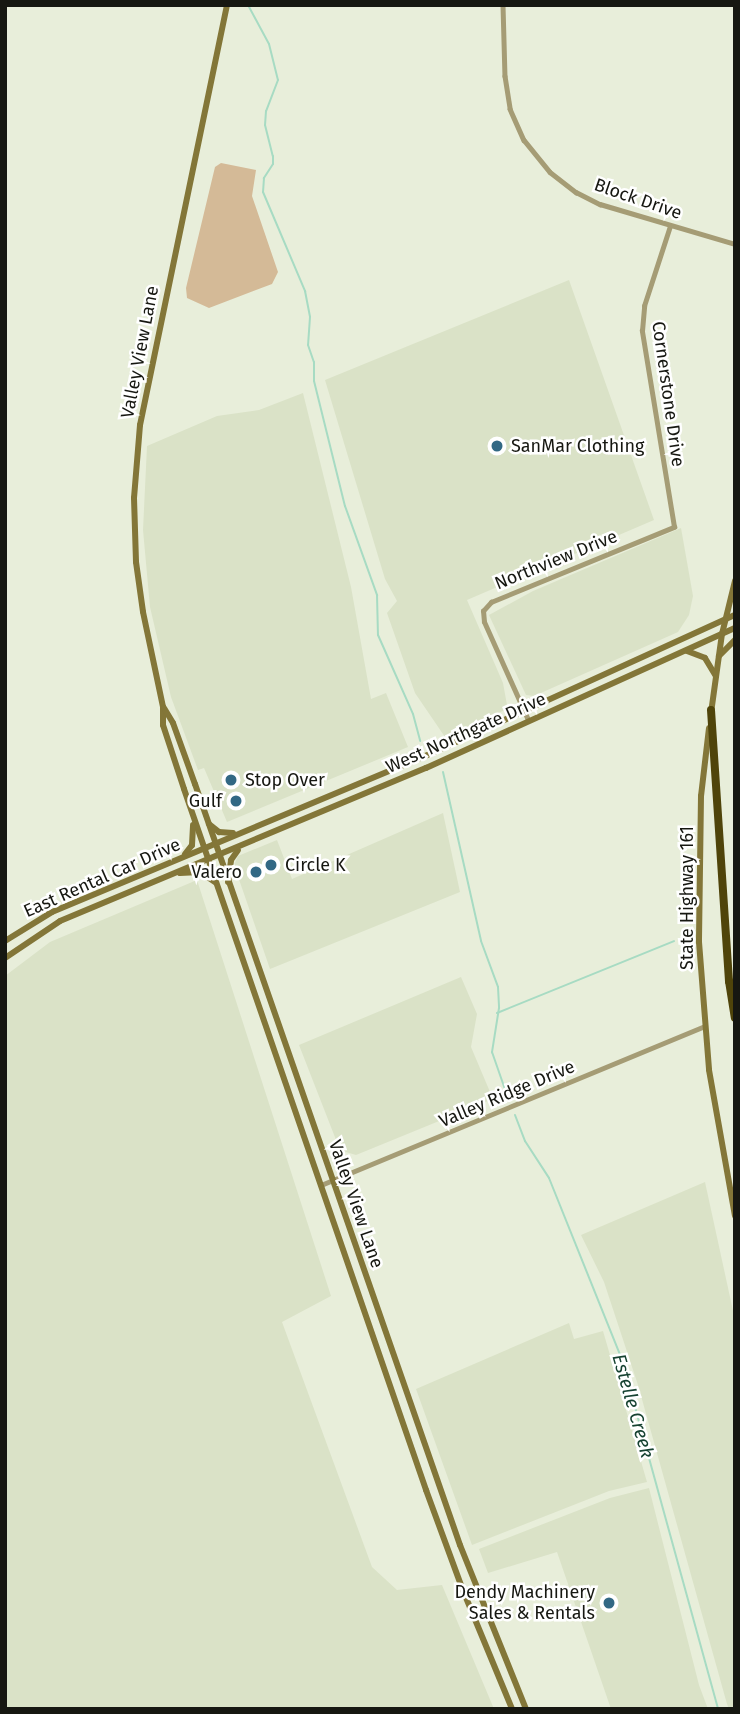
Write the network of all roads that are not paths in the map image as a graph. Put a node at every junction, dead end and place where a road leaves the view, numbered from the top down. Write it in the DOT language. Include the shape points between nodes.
graph roads {
  1 [pos="227,5"];
  2 [pos="503,5"];
  3 [pos="670,226"];
  4 [pos="735,244"];
  5 [pos="674,527"];
  6 [pos="735,581"];
  7 [pos="735,615"];
  8 [pos="725,619"];
  9 [pos="735,628"];
  10 [pos="722,634"];
  11 [pos="735,640"];
  12 [pos="685,651"];
  13 [pos="719,656"];
  14 [pos="716,676"];
  15 [pos="163,707"];
  16 [pos="711,710"];
  17 [pos="524,711"];
  18 [pos="528,720"];
  19 [pos="365,782"];
  20 [pos="369,792"];
  21 [pos="192,813"];
  22 [pos="209,824"];
  23 [pos="255,827"];
  24 [pos="213,843"];
  25 [pos="242,846"];
  26 [pos="204,847"];
  27 [pos="183,856"];
  28 [pos="217,856"];
  29 [pos="208,860"];
  30 [pos="175,873"];
  31 [pos="216,883"];
  32 [pos="227,884"];
  33 [pos="31,924"];
  34 [pos="37,934"];
  35 [pos="5,942"];
  36 [pos="5,958"];
  37 [pos="735,1018"];
  38 [pos="704,1026"];
  39 [pos="334,1181"];
  40 [pos="321,1185"];
  41 [pos="735,1216"];
  42 [pos="408,1398"];
  43 [pos="397,1402"];
  44 [pos="475,1584"];
  45 [pos="462,1588"];
  46 [pos="512,1709"];
  47 [pos="526,1709"];
  1 -- 15 [label="main road, Valley View Lane" via="149,368 136,458 136,562"];
  2 -- 3 [label="street, Block Drive" via="509,103 532,151 576,192"];
  3 -- 4 [label="street, Block Drive"];
  3 -- 5 [label="street, Cornerstone Drive" via="644,306 642,331"];
  5 -- 17 [label="street, Northview Drive" via="491,602 483,611"];
  6 -- 8 [label="main road, State Highway 161"];
  7 -- 8 [label="main road, West Northgate Drive"];
  8 -- 10 [label="main road, State Highway 161"];
  8 -- 17 [label="main road, West Northgate Drive"];
  9 -- 10 [label="main road, West Northgate Drive"];
  10 -- 12 [label="main road, West Northgate Drive"];
  10 -- 13 [label="main road, State Highway 161"];
  11 -- 13 [label="main road"];
  12 -- 14 [label="main road" via="702,656"];
  12 -- 18 [label="main road, West Northgate Drive"];
  13 -- 14 [label="main road, State Highway 161"];
  14 -- 16 [label="main road, State Highway 161"];
  15 -- 21 [label="main road, Valley View Lane" via="163,725"];
  15 -- 22 [label="main road, Valley View Lane"];
  16 -- 37 [label="highway"];
  16 -- 38 [label="main road, State Highway 161" via="701,796 699,870"];
  17 -- 18 [label="street, Northview Drive"];
  17 -- 19 [label="main road, West Northgate Drive"];
  18 -- 20 [label="main road, West Northgate Drive"];
  19 -- 20 [label="main road"];
  19 -- 23 [label="main road, West Northgate Drive"];
  20 -- 25 [label="main road, West Northgate Drive"];
  21 -- 26 [label="main road, Valley View Lane"];
  21 -- 27 [label="main road" via="194,841"];
  22 -- 23 [label="main road" via="224,833"];
  22 -- 24 [label="main road, Valley View Lane"];
  23 -- 24 [label="main road, West Northgate Drive"];
  24 -- 26 [label="main road, East Rental Car Drive"];
  24 -- 28 [label="main road, Valley View Lane"];
  25 -- 28 [label="main road, West Northgate Drive"];
  25 -- 32 [label="main road" via="231,860"];
  26 -- 27 [label="main road, East Rental Car Drive"];
  26 -- 29 [label="main road, Valley View Lane"];
  27 -- 33 [label="main road, East Rental Car Drive"];
  28 -- 29 [label="main road, West Northgate Drive"];
  28 -- 32 [label="main road, Valley View Lane"];
  29 -- 30 [label="main road, East Rental Car Drive"];
  29 -- 31 [label="main road, Valley View Lane"];
  30 -- 31 [label="main road" via="200,872"];
  30 -- 34 [label="main road, East Rental Car Drive"];
  31 -- 40 [label="main road, Valley View Lane"];
  32 -- 39 [label="main road, Valley View Lane"];
  33 -- 34 [label="main road"];
  33 -- 35 [label="main road, East Rental Car Drive"];
  34 -- 36 [label="main road, East Rental Car Drive"];
  38 -- 39 [label="street, Valley Ridge Drive"];
  38 -- 41 [label="main road, State Highway 161" via="713,1103"];
  39 -- 40 [label="street, Valley Ridge Drive"];
  39 -- 42 [label="main road, Valley View Lane"];
  40 -- 43 [label="main road, Valley View Lane"];
  42 -- 43 [label="main road"];
  42 -- 44 [label="main road, Valley View Lane"];
  43 -- 45 [label="main road, Valley View Lane"];
  44 -- 45 [label="main road"];
  44 -- 47 [label="main road, Valley View Lane"];
  45 -- 46 [label="main road, Valley View Lane"];
}
